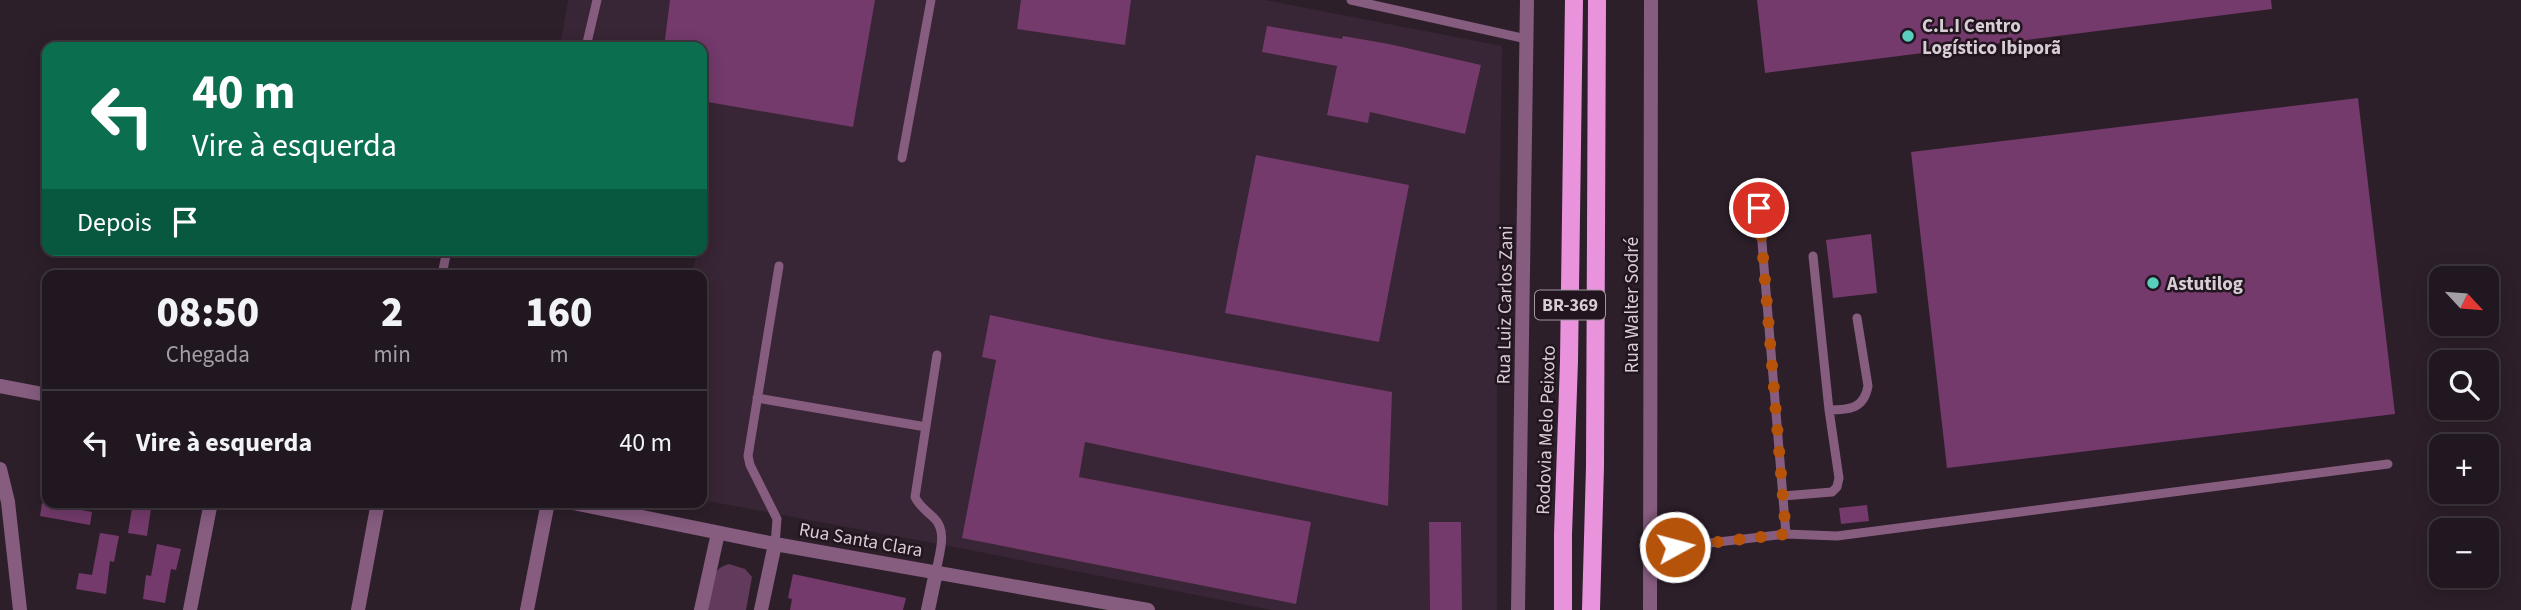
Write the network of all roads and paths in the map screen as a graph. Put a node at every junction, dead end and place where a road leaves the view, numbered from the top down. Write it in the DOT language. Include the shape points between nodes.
graph roads {
  1 [pos="597,0"];
  2 [pos="931,0"];
  3 [pos="1351,0"];
  4 [pos="1527,0"];
  5 [pos="1574,0"];
  6 [pos="1597,0"];
  7 [pos="1651,0"];
  8 [pos="1527,39"];
  9 [pos="587,42"];
  10 [pos="902,158"];
  11 [pos="1757,182"];
  12 [pos="1813,256"];
  13 [pos="779,266"];
  14 [pos="1857,317"];
  15 [pos="937,355"];
  16 [pos="0,386"];
  17 [pos="42,395"];
  18 [pos="757,398"];
  19 [pos="1829,410"];
  20 [pos="926,427"];
  21 [pos="2388,464"];
  22 [pos="0,469"];
  23 [pos="1783,496"];
  24 [pos="210,508"];
  25 [pos="377,508"];
  26 [pos="547,508"];
  27 [pos="597,508"];
  28 [pos="718,533"];
  29 [pos="1786,534"];
  30 [pos="775,544"];
  31 [pos="1650,550"];
  32 [pos="936,572"];
  33 [pos="1093,605"];
  34 [pos="20,610"];
  35 [pos="190,610"];
  36 [pos="358,610"];
  37 [pos="527,610"];
  38 [pos="701,610"];
  39 [pos="761,610"];
  40 [pos="928,610"];
  41 [pos="1145,610"];
  42 [pos="1518,610"];
  43 [pos="1563,610"];
  44 [pos="1591,610"];
  45 [pos="1650,610"];
  1 -- 9 [label="lane"];
  2 -- 10 [label="lane"];
  3 -- 8 [label="lane"];
  4 -- 8 [label="street, Rua Luiz Carlos Zani"];
  5 -- 43 [label="main road, Rodovia Melo Peixoto / BR-369"];
  6 -- 44 [label="main road, BR-369"];
  7 -- 31 [label="street, Rua Walter Sodré"];
  8 -- 42 [label="street, Rua Luiz Carlos Zani"];
  11 -- 23 [label="lane"];
  12 -- 19 [label="lane"];
  13 -- 18 [label="lane"];
  14 -- 19 [label="lane" via="1867,395 1859,406"];
  15 -- 20 [label="lane"];
  16 -- 17 [label="street"];
  18 -- 20 [label="lane"];
  18 -- 30 [label="lane" via="748,456 778,519"];
  19 -- 23 [label="lane" via="1837,487 1822,494"];
  20 -- 32 [label="lane" via="915,497 942,530"];
  21 -- 29 [label="lane" via="1837,536"];
  22 -- 34 [label="street"];
  23 -- 29 [label="lane"];
  24 -- 35 [label="street"];
  25 -- 36 [label="street"];
  26 -- 37 [label="street"];
  27 -- 28 [label="street, Rua Santa Clara"];
  28 -- 30 [label="street, Rua Santa Clara"];
  28 -- 38 [label="street"];
  29 -- 31 [label="lane"];
  30 -- 32 [label="street, Rua Santa Clara"];
  30 -- 39 [label="street"];
  31 -- 45 [label="street, Rua Walter Sodré"];
  32 -- 33 [label="street, Rua Santa Clara"];
  32 -- 40 [label="street"];
  33 -- 41 [label="street, Rua Santa Clara"];
}
